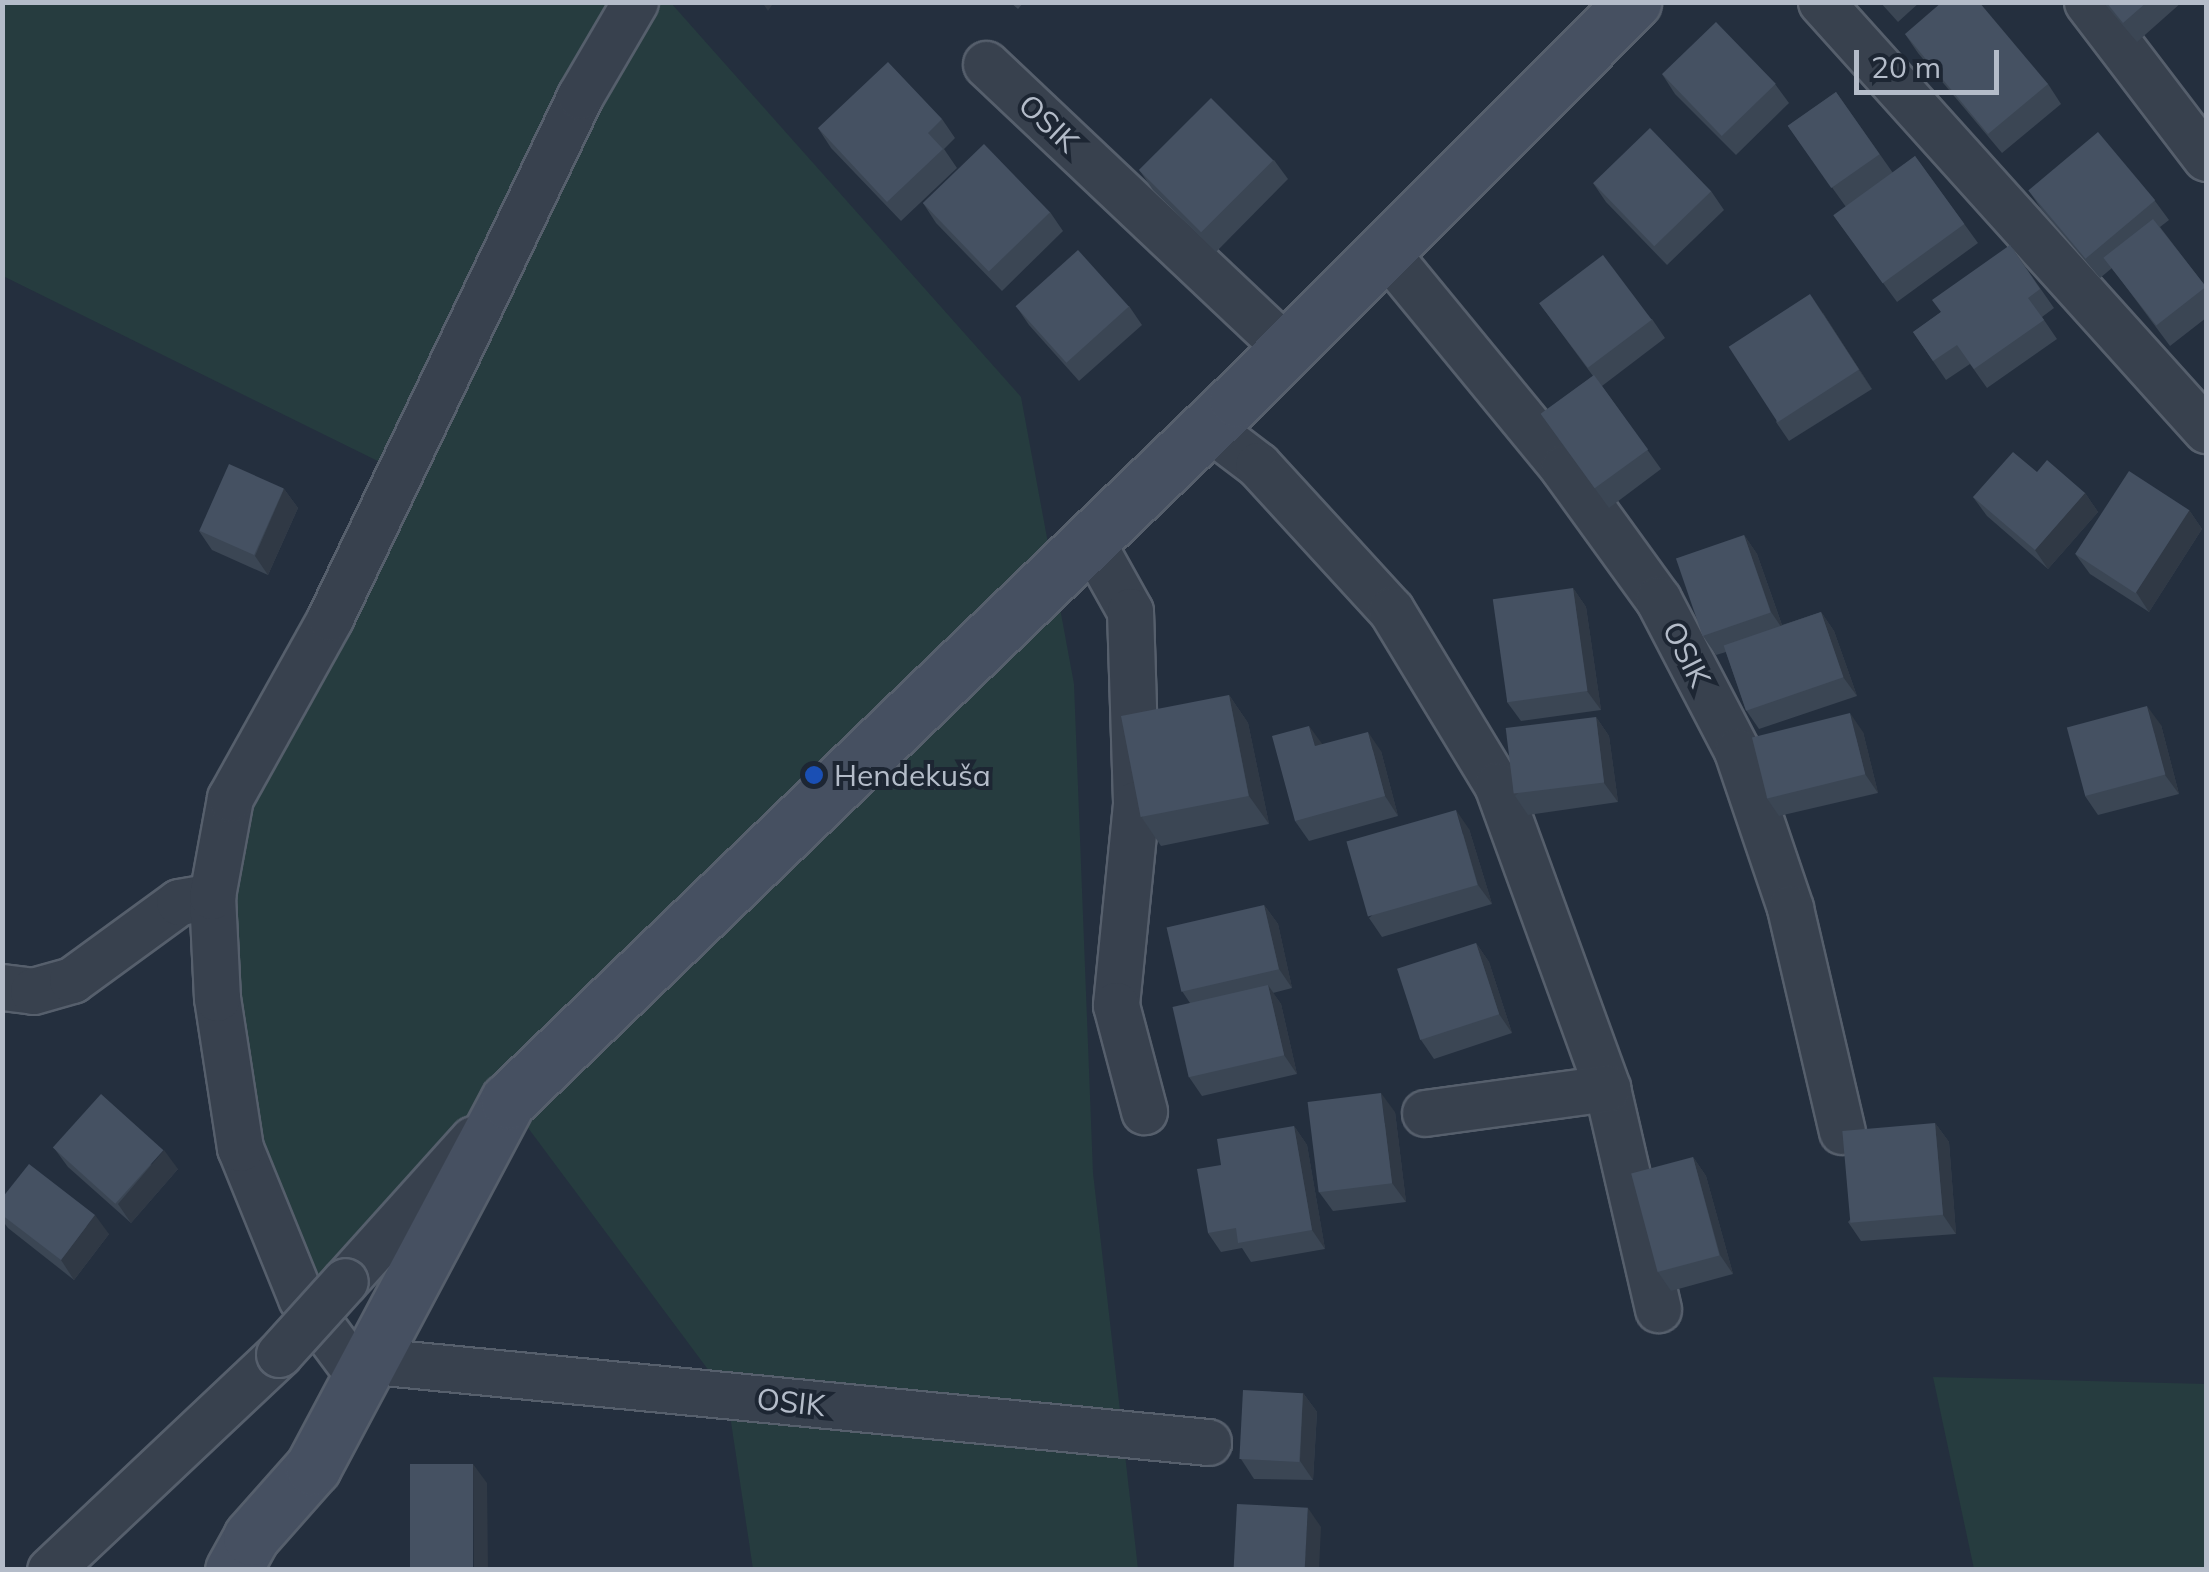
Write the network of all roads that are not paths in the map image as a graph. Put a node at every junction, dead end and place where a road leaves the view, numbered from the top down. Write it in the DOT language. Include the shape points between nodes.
graph roads {
  1 [pos="634,2"];
  2 [pos="1633,2"];
  3 [pos="1821,2"];
  4 [pos="2087,2"];
  5 [pos="986,64"];
  6 [pos="2206,158"];
  7 [pos="1385,251"];
  8 [pos="1286,348"];
  9 [pos="1208,427"];
  10 [pos="2206,430"];
  11 [pos="1091,541"];
  12 [pos="212,896"];
  13 [pos="2,987"];
  14 [pos="1607,1088"];
  15 [pos="508,1101"];
  16 [pos="1144,1111"];
  17 [pos="1425,1112"];
  18 [pos="1842,1132"];
  19 [pos="1658,1309"];
  20 [pos="368,1371"];
  21 [pos="1208,1442"];
  22 [pos="50,1570"];
  23 [pos="233,1570"];
  1 -- 12 [label="street" via="580,96 330,618 230,798"];
  2 -- 7 [label="main road"];
  3 -- 10 [label="street"];
  4 -- 6 [label="street"];
  5 -- 8 [label="street, OSIK"];
  7 -- 8 [label="main road"];
  7 -- 18 [label="street, OSIK" via="1563,468 1658,599 1737,751 1790,908"];
  8 -- 9 [label="main road"];
  9 -- 11 [label="main road"];
  9 -- 14 [label="street" via="1258,465 1391,610 1497,786"];
  11 -- 15 [label="main road"];
  11 -- 16 [label="street" via="1130,610 1136,804 1116,1004"];
  12 -- 13 [label="street" via="179,902 72,980 33,991"];
  12 -- 20 [label="street" via="217,998 240,1148 302,1298"];
  14 -- 17 [label="street"];
  14 -- 19 [label="street"];
  15 -- 20 [label="main road"];
  15 -- 22 [label="street, bridge" via="279,1354"];
  20 -- 21 [label="street, OSIK"];
  20 -- 23 [label="main road" via="312,1467 251,1538"];
}
